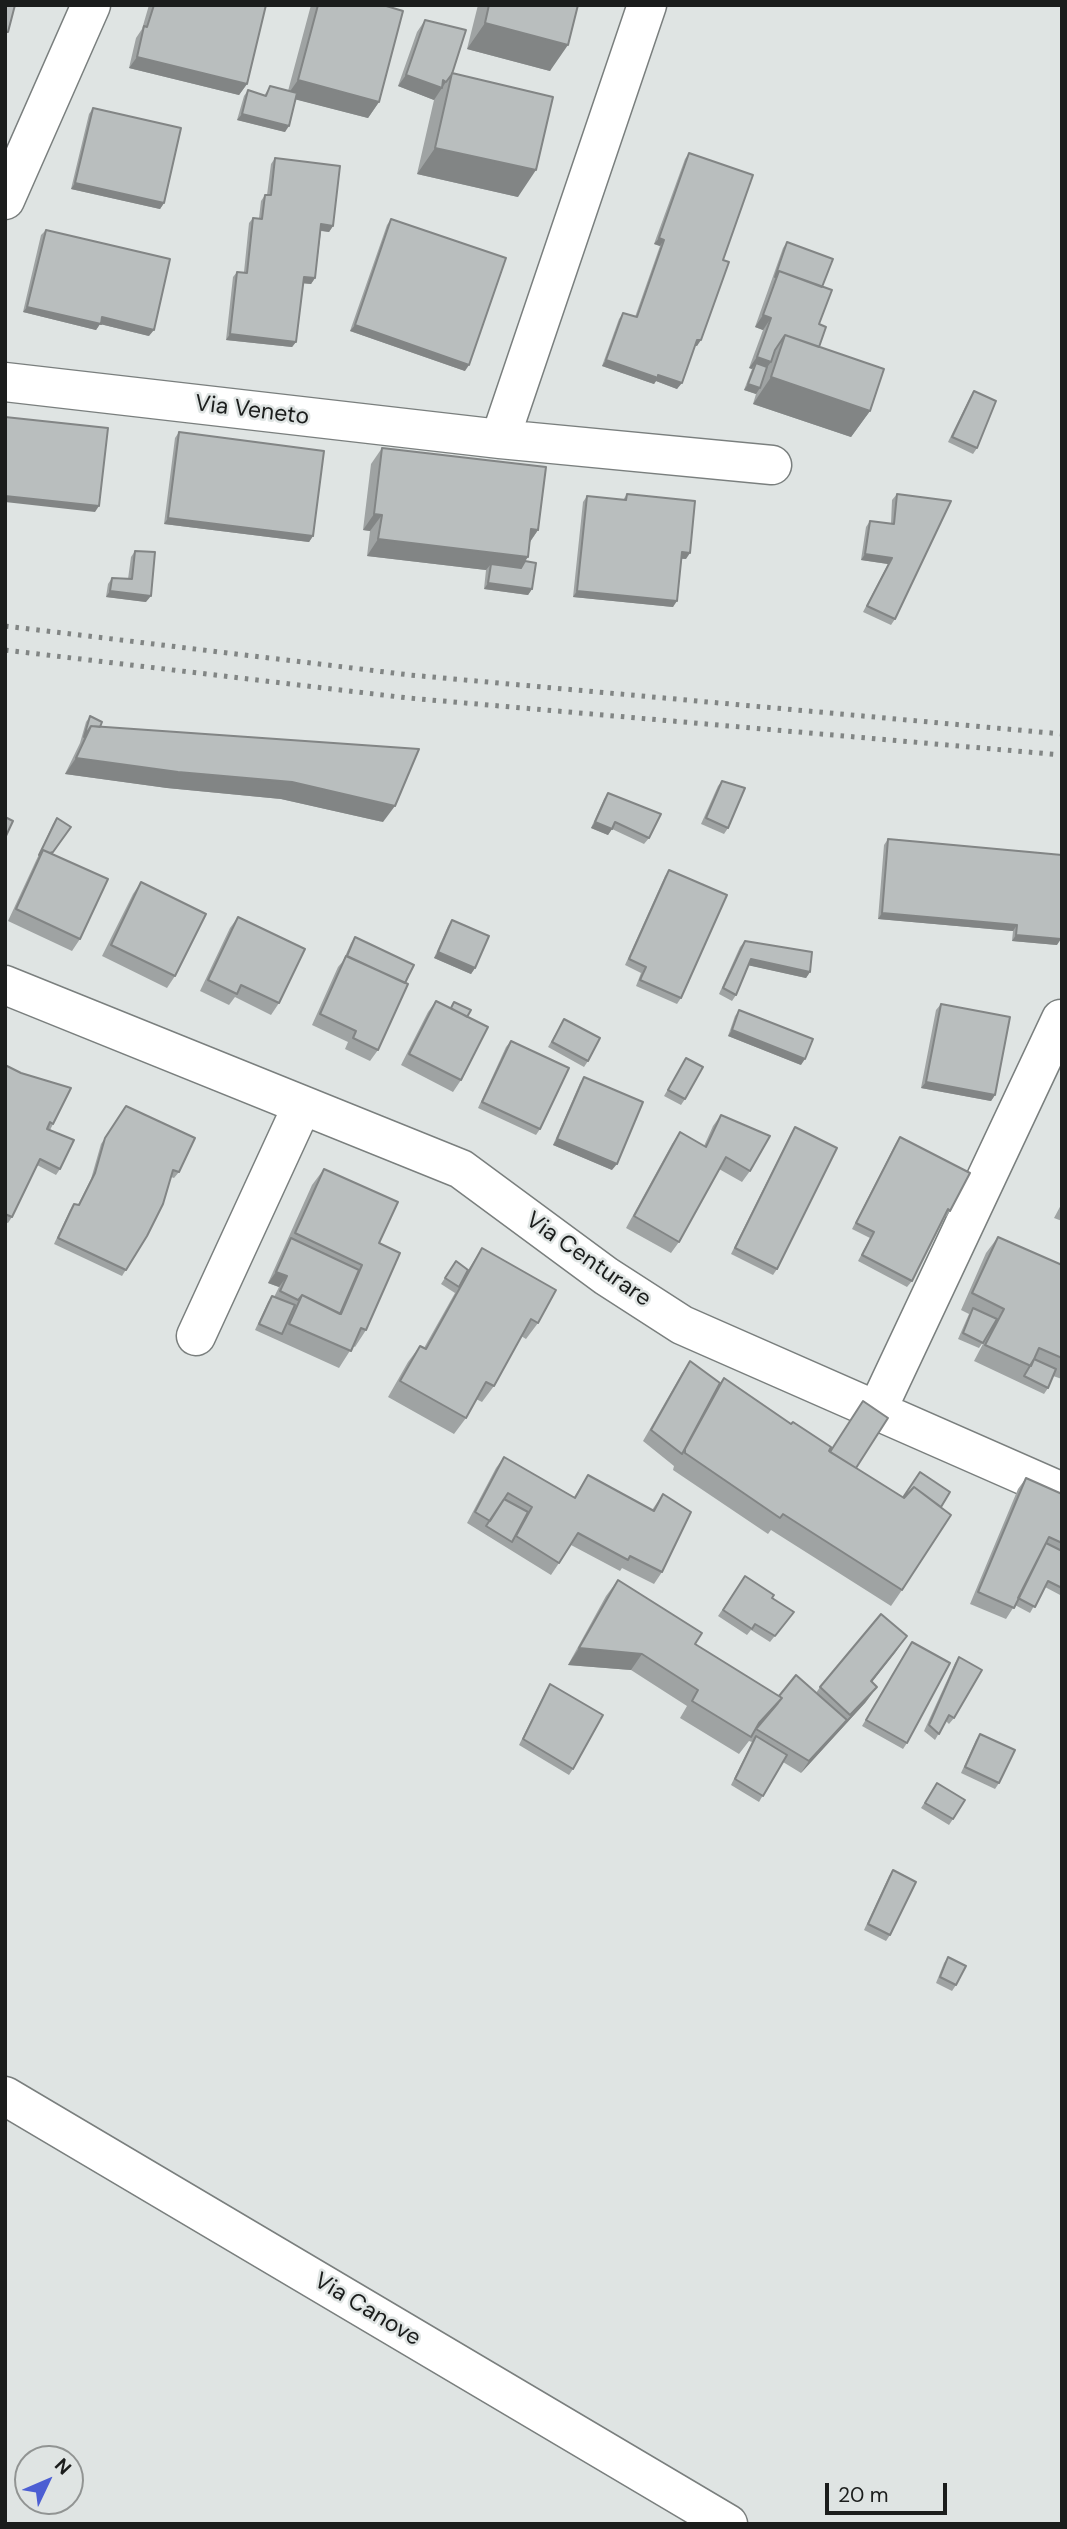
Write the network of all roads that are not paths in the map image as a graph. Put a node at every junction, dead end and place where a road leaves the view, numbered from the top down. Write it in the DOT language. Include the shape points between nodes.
graph roads {
  1 [pos="91,5"];
  2 [pos="647,5"];
  3 [pos="5,200"];
  4 [pos="5,382"];
  5 [pos="500,439"];
  6 [pos="772,465"];
  7 [pos="5,985"];
  8 [pos="1061,1019"];
  9 [pos="302,1106"];
  10 [pos="195,1336"];
  11 [pos="877,1410"];
  12 [pos="1062,1492"];
  13 [pos="5,2096"];
  14 [pos="728,2524"];
  1 -- 3 [label="street"];
  2 -- 5 [label="street"];
  4 -- 5 [label="street, Via Veneto"];
  5 -- 6 [label="street, Via Veneto"];
  7 -- 9 [label="street, Via Centurare"];
  8 -- 11 [label="street"];
  9 -- 10 [label="street"];
  9 -- 11 [label="street, Via Centurare" via="461,1170 606,1276 682,1325"];
  11 -- 12 [label="street, Via Centurare"];
  13 -- 14 [label="street, Via Canove"];
}
